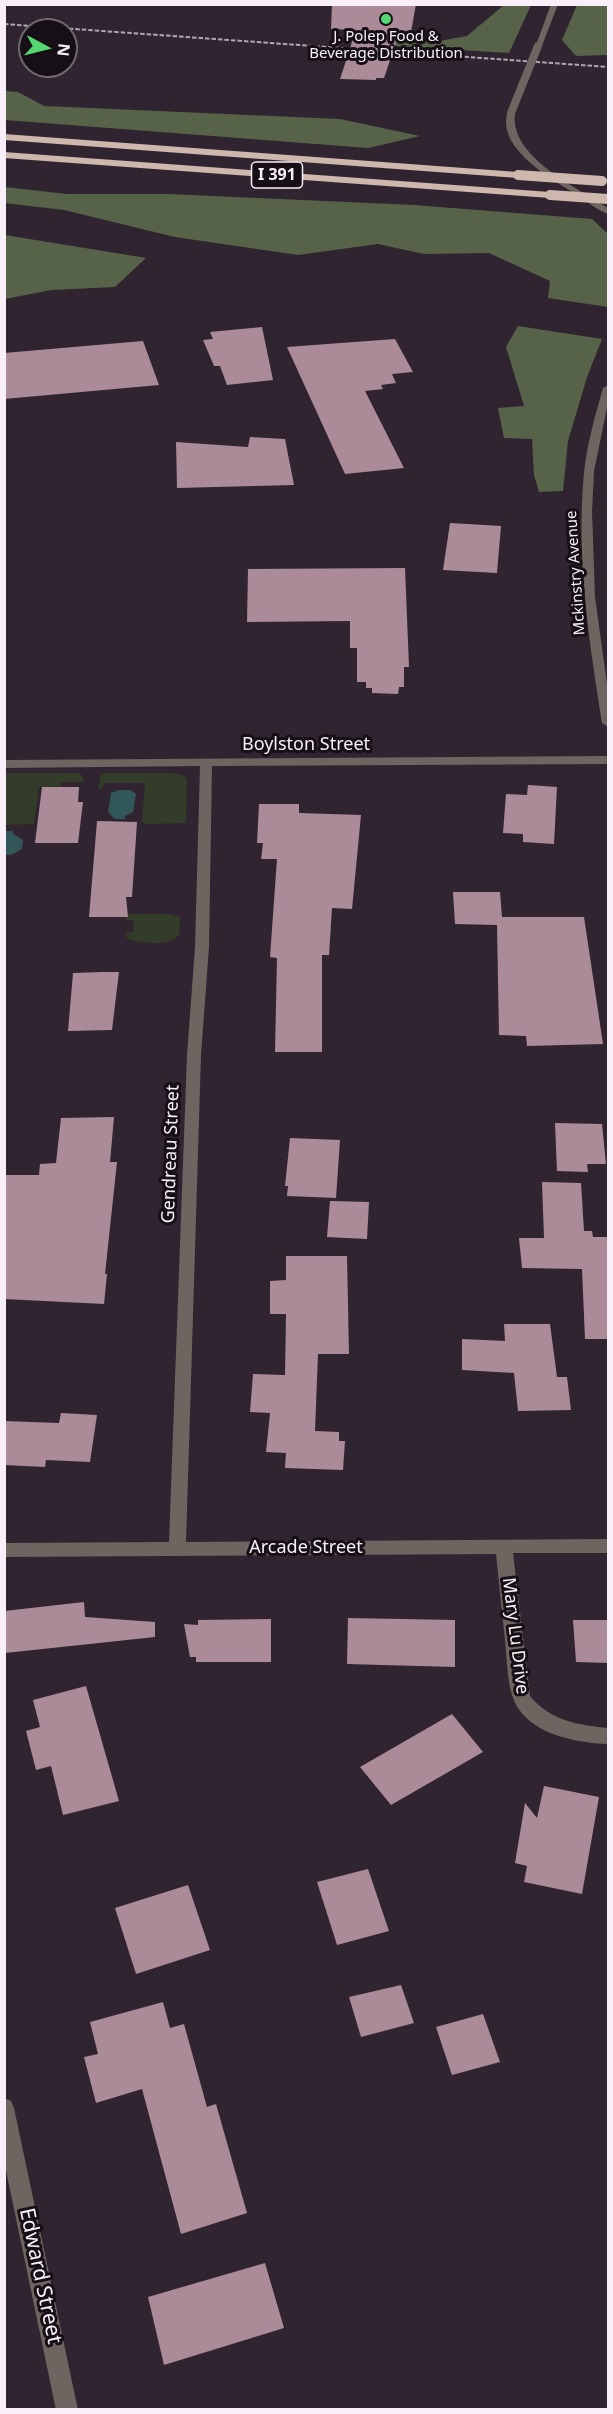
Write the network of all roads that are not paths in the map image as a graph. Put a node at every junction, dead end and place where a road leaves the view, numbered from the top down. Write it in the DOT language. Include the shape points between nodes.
graph roads {
  1 [pos="555,4"];
  2 [pos="4,137"];
  3 [pos="4,155"];
  4 [pos="605,181"];
  5 [pos="609,199"];
  6 [pos="609,212"];
  7 [pos="609,388"];
  8 [pos="609,723"];
  9 [pos="609,760"];
  10 [pos="206,763"];
  11 [pos="4,764"];
  12 [pos="609,1546"];
  13 [pos="504,1547"];
  14 [pos="177,1548"];
  15 [pos="4,1550"];
  16 [pos="609,1736"];
  17 [pos="4,2108"];
  18 [pos="67,2409"];
  1 -- 6 [label="street, bridge" via="511,113 512,135 530,158"];
  2 -- 4 [label="highway, I 391, bridge"];
  3 -- 5 [label="highway, I 391, bridge"];
  7 -- 8 [label="street, Mckinstry Avenue" via="590,458 585,514 594,631"];
  9 -- 10 [label="street, Boylston Street"];
  10 -- 11 [label="street, Boylston Street"];
  10 -- 14 [label="street, Gendreau Street"];
  12 -- 13 [label="street, Arcade Street"];
  13 -- 14 [label="street, Arcade Street"];
  13 -- 16 [label="street, Mary Lu Drive" via="523,1701 539,1717 563,1729"];
  14 -- 15 [label="street, Arcade Street"];
  17 -- 18 [label="street, Edward Street"];
}
